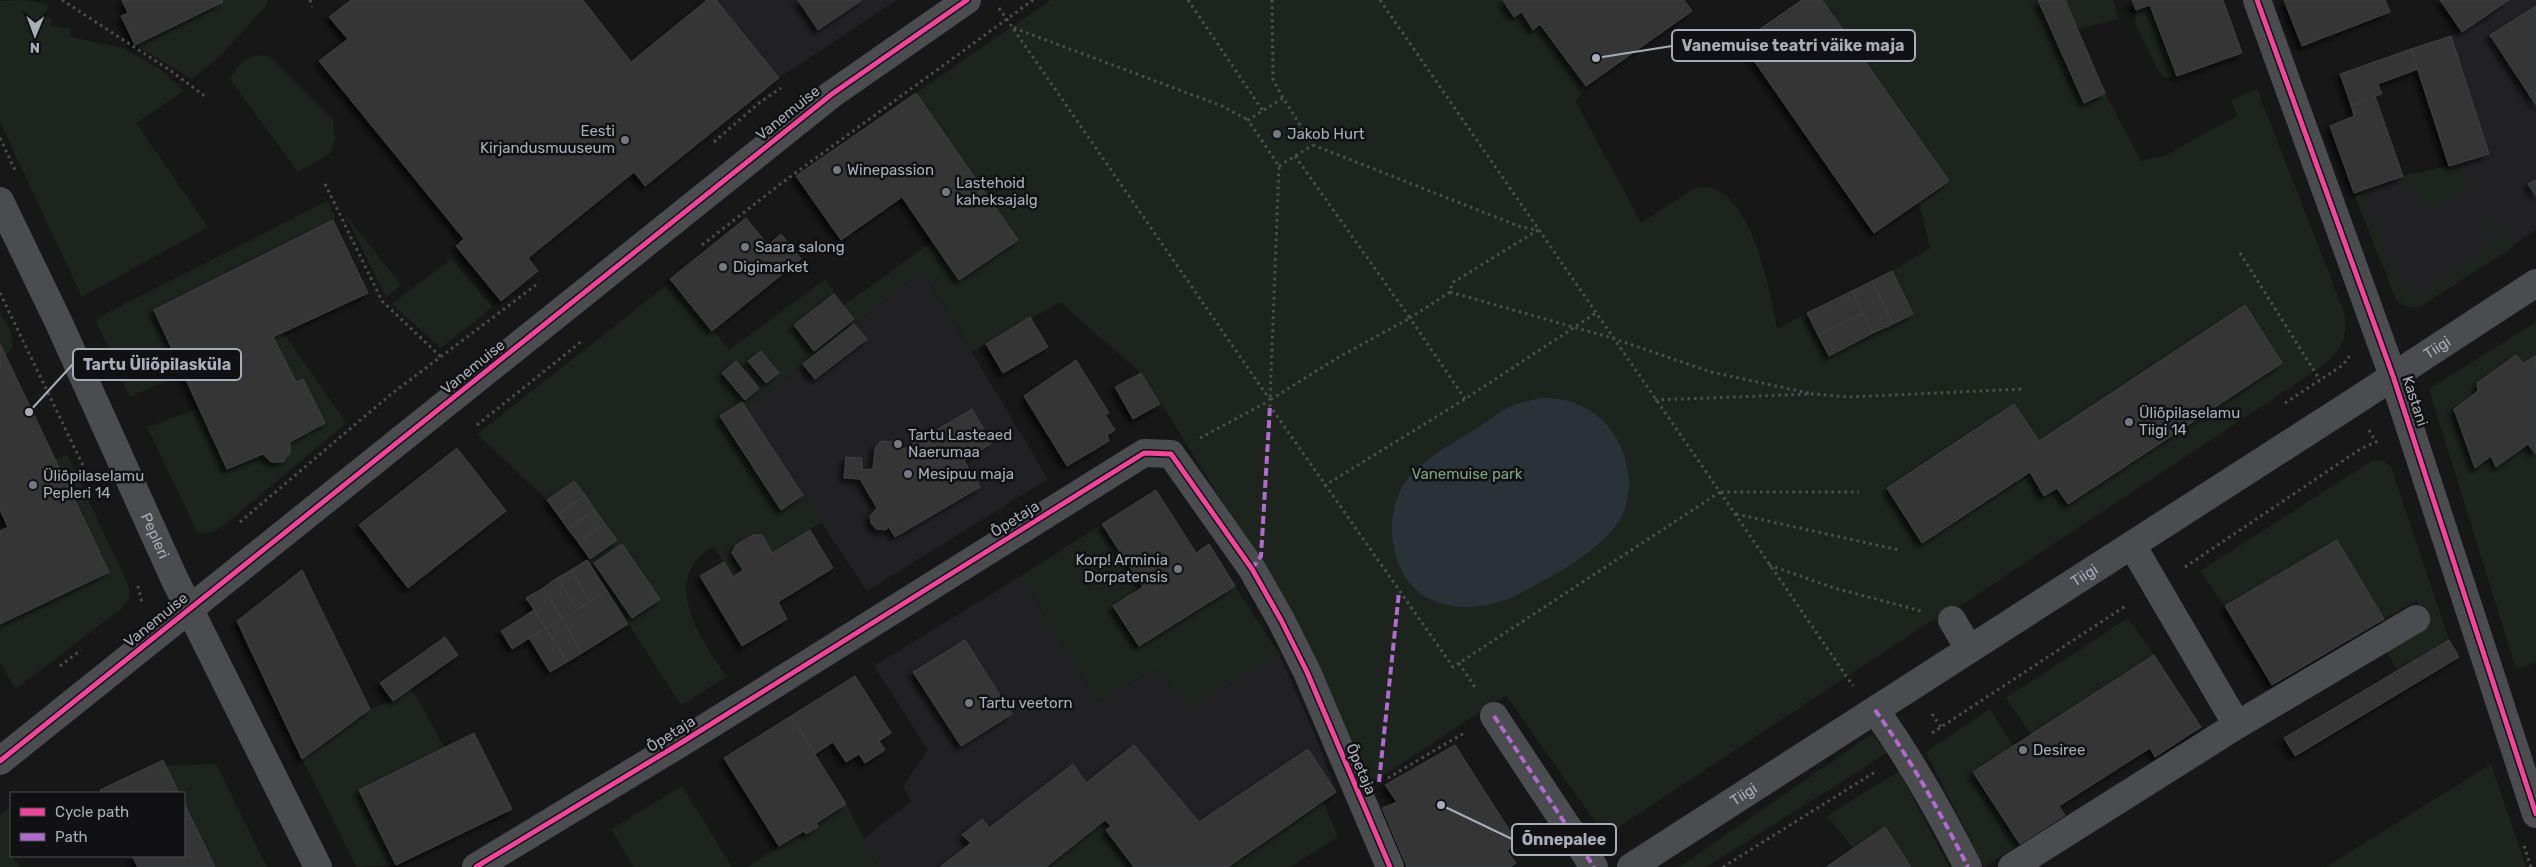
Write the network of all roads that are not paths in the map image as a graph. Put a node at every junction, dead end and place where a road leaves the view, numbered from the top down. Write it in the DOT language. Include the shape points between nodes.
graph roads {
  1 [pos="967,0"];
  2 [pos="2257,0"];
  3 [pos="0,201"];
  4 [pos="2536,283"];
  5 [pos="2393,376"];
  6 [pos="2132,545"];
  7 [pos="189,609"];
  8 [pos="2416,619"];
  9 [pos="1952,620"];
  10 [pos="1969,649"];
  11 [pos="1875,710"];
  12 [pos="1494,716"];
  13 [pos="2237,725"];
  14 [pos="0,761"];
  15 [pos="2536,814"];
  16 [pos="1637,865"];
  17 [pos="318,867"];
  18 [pos="476,867"];
  19 [pos="1390,867"];
  20 [pos="1594,867"];
  21 [pos="1968,867"];
  22 [pos="2012,867"];
  1 -- 7 [label="street, Vanemuise" via="832,94"];
  2 -- 5 [label="street, Kastani"];
  3 -- 7 [label="street, Pepleri"];
  4 -- 5 [label="street, Tiigi"];
  5 -- 6 [label="street, Tiigi"];
  5 -- 15 [label="street, Kastani"];
  6 -- 10 [label="street, Tiigi"];
  6 -- 13 [label="street"];
  7 -- 14 [label="street, Vanemuise"];
  7 -- 17 [label="street, Pepleri"];
  8 -- 13 [label="street"];
  9 -- 10 [label="street"];
  10 -- 11 [label="street, Tiigi"];
  11 -- 16 [label="street, Tiigi"];
  11 -- 21 [label="street" via="1914,767"];
  12 -- 20 [label="street"];
  13 -- 22 [label="street"];
  18 -- 19 [label="street, Õpetaja" via="1144,453 1171,454 1252,569 1307,672"];
}
